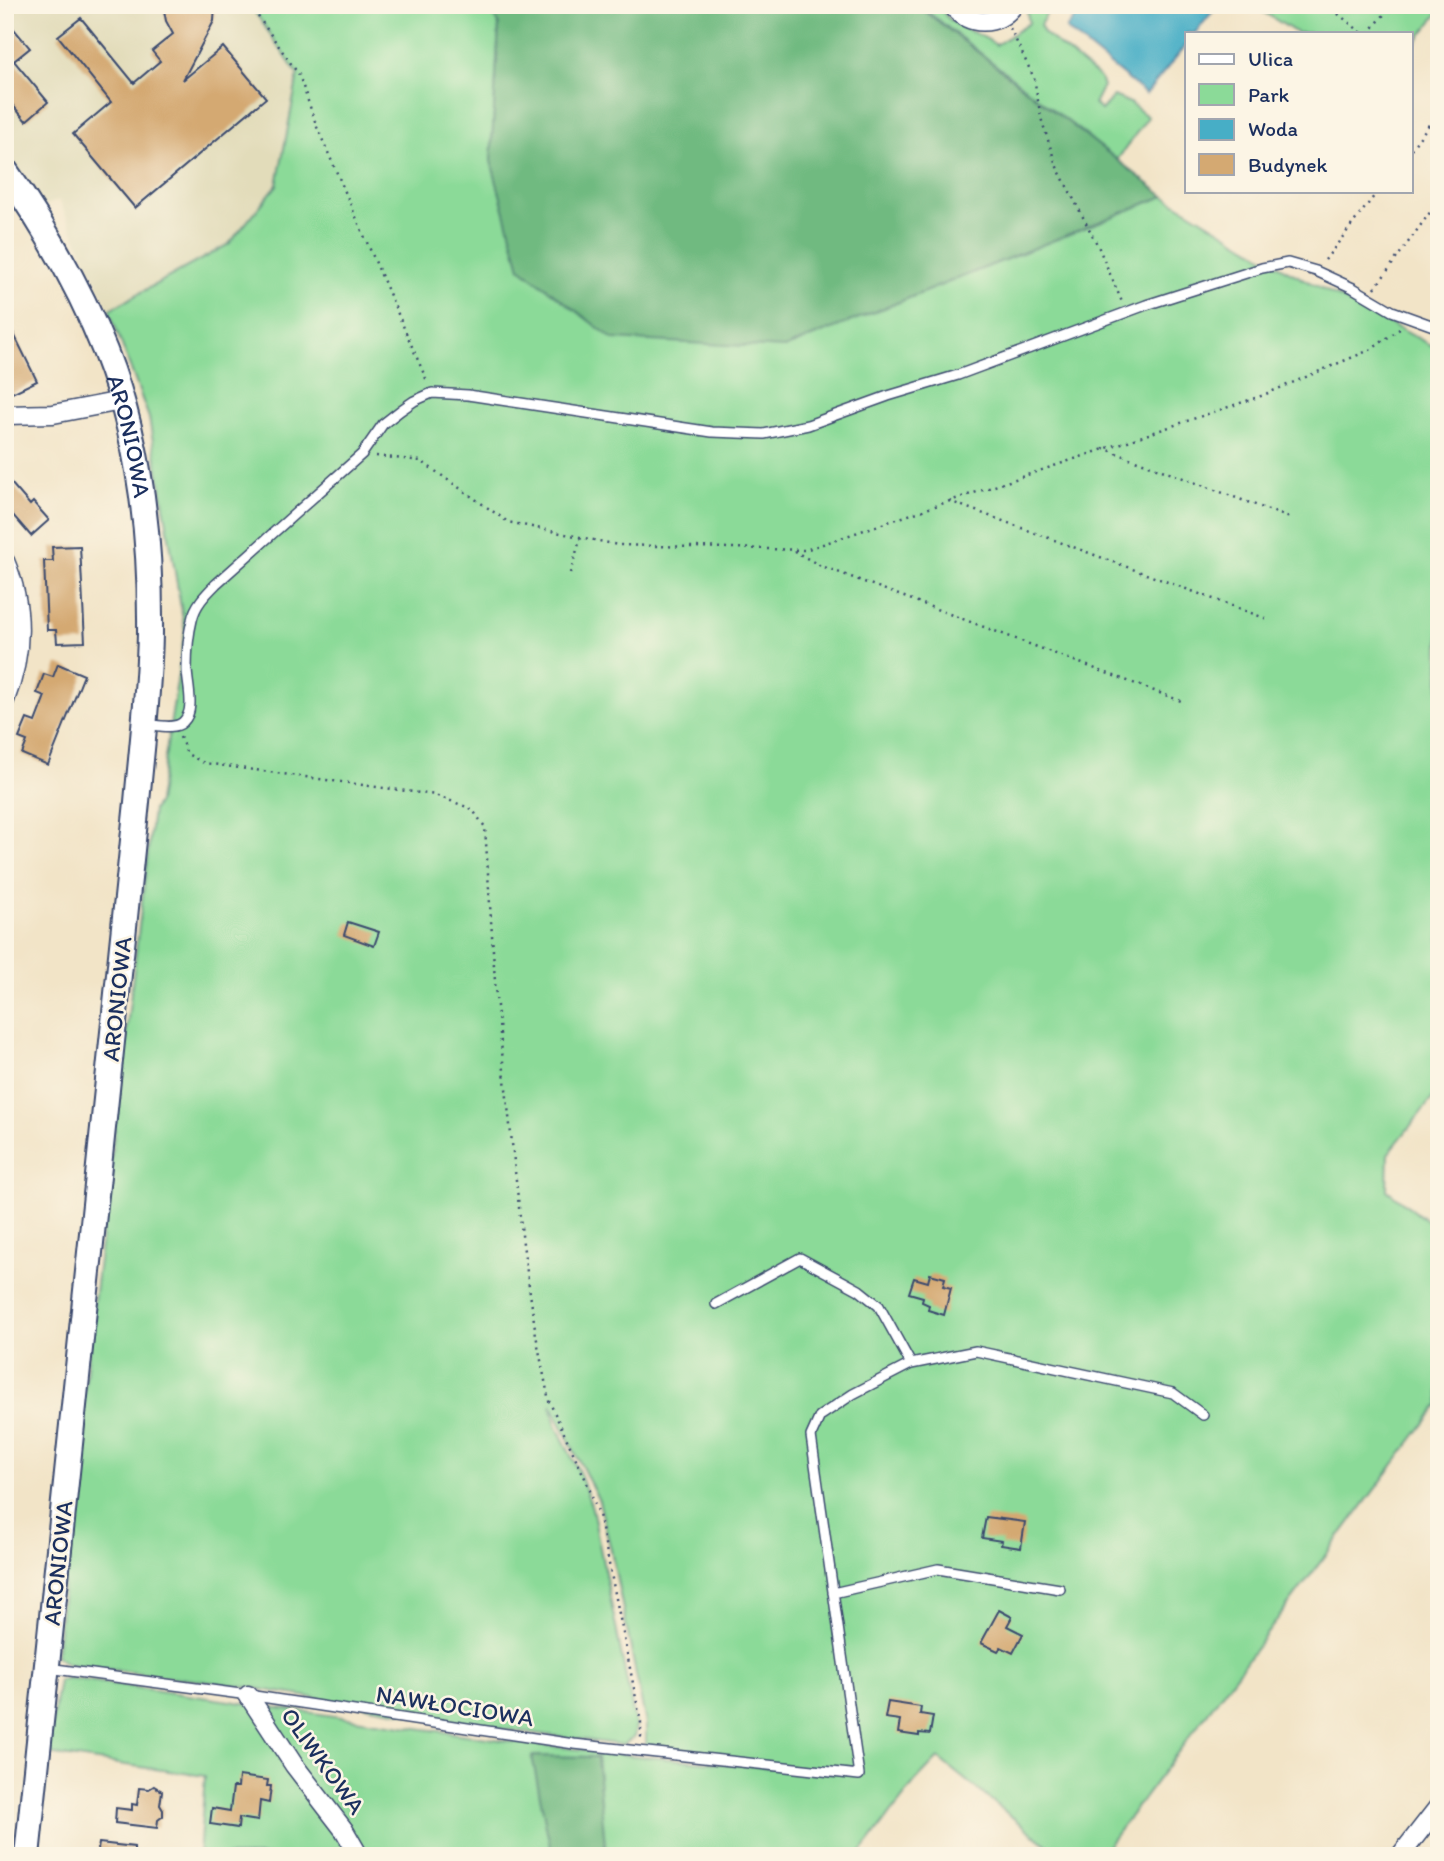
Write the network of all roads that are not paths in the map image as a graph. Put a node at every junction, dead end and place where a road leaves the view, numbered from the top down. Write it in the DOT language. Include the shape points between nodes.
graph roads {
  1 [pos="952,5"];
  2 [pos="1008,11"];
  3 [pos="5,170"];
  4 [pos="1439,328"];
  5 [pos="121,401"];
  6 [pos="5,415"];
  7 [pos="5,561"];
  8 [pos="5,700"];
  9 [pos="144,724"];
  10 [pos="716,1304"];
  11 [pos="911,1364"];
  12 [pos="1203,1415"];
  13 [pos="1060,1589"];
  14 [pos="833,1593"];
  15 [pos="47,1668"];
  16 [pos="248,1695"];
  17 [pos="1439,1806"];
  18 [pos="27,1856"];
  19 [pos="359,1856"];
  20 [pos="1400,1856"];
  1 -- 2 [label="street" via="978,22"];
  3 -- 5 [label="street, ARONIOWA" via="83,304 105,349"];
  4 -- 9 [label="lane" via="1392,311 1317,271 1288,263 1126,312 808,425 764,434 712,432 432,393 383,424 362,454 201,601 189,634 187,716 175,726"];
  5 -- 6 [label="street" via="53,414"];
  5 -- 9 [label="street, ARONIOWA" via="138,474 149,572"];
  7 -- 8 [label="street" via="18,598 20,635"];
  9 -- 15 [label="street, ARONIOWA"];
  10 -- 11 [label="lane" via="800,1258 879,1306"];
  11 -- 12 [label="lane" via="975,1351 1173,1393"];
  11 -- 14 [label="lane" via="820,1416 811,1436"];
  13 -- 14 [label="lane" via="938,1569"];
  14 -- 16 [label="lane, NAWŁOCIOWA" via="859,1775 637,1752"];
  15 -- 16 [label="lane, NAWŁOCIOWA"];
  15 -- 18 [label="street, ARONIOWA"];
  16 -- 19 [label="street, OLIWKOWA"];
  17 -- 20 [label="street"];
}
